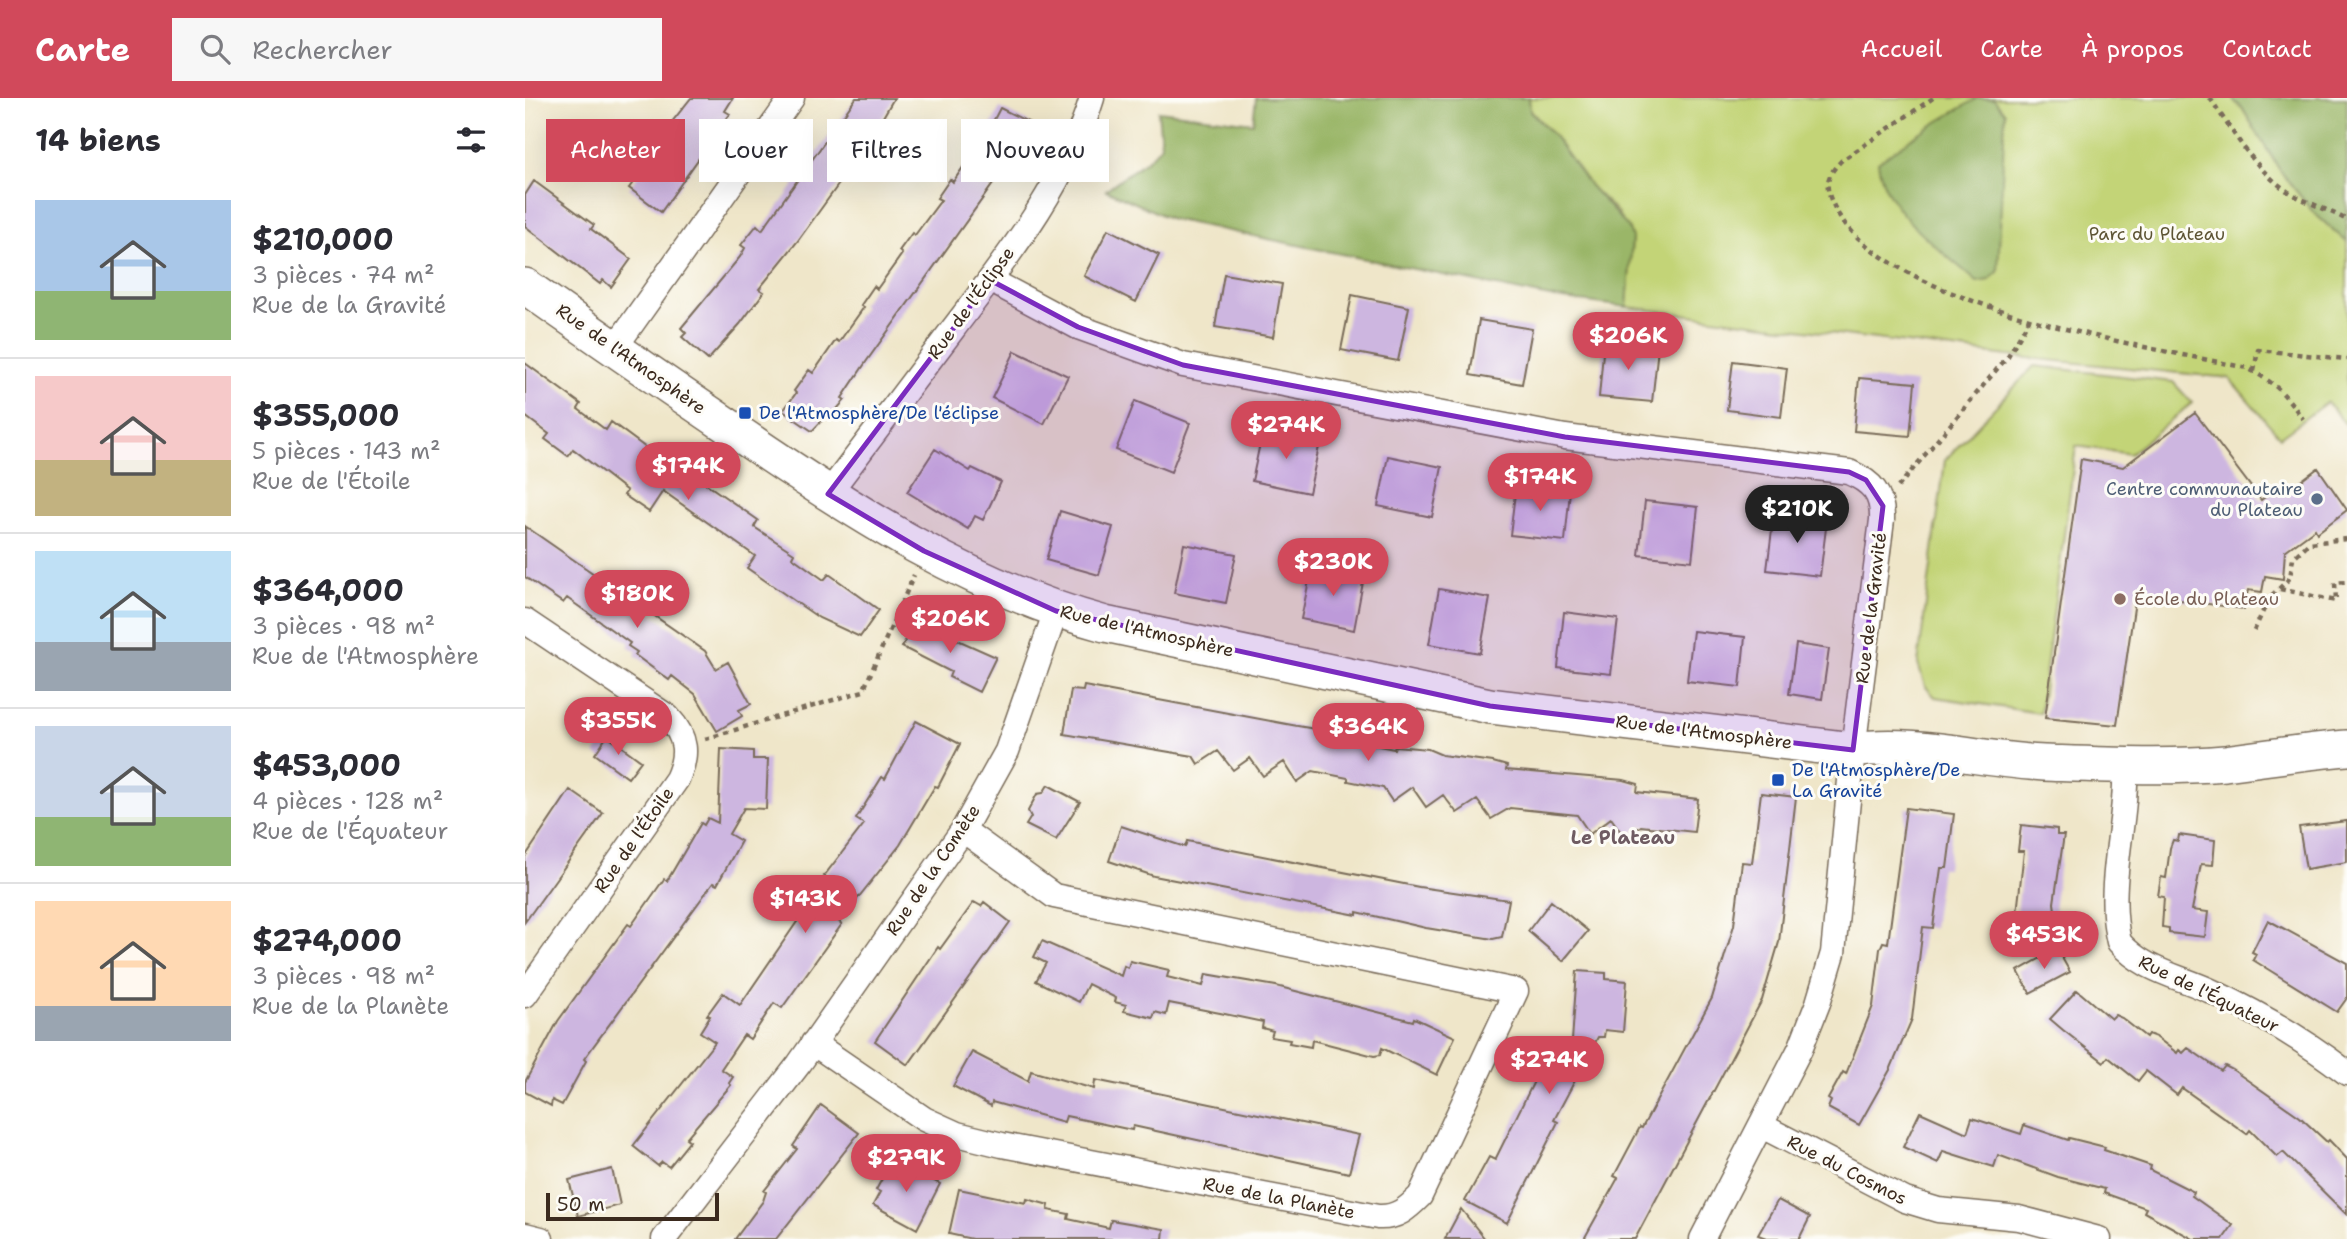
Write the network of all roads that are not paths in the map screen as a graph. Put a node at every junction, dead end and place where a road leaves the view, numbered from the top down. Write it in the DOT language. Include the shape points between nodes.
graph roads {
  1 [pos="792,98"];
  2 [pos="1092,98"];
  3 [pos="990,280"];
  4 [pos="525,286"];
  5 [pos="614,349"];
  6 [pos="828,494"];
  7 [pos="1056,611"];
  8 [pos="525,621"];
  9 [pos="2347,748"];
  10 [pos="1853,750"];
  11 [pos="2347,764"];
  12 [pos="2126,775"];
  13 [pos="963,830"];
  14 [pos="525,995"];
  15 [pos="813,1043"];
  16 [pos="2347,1073"];
  17 [pos="1762,1126"];
  18 [pos="525,1235"];
  19 [pos="541,1239"];
  20 [pos="665,1239"];
  21 [pos="1702,1239"];
  22 [pos="2099,1239"];
  1 -- 5 [label="street"];
  2 -- 3 [label="street, Rue de l'Éclipse" via="1060,171"];
  3 -- 6 [label="street, Rue de l'Éclipse"];
  3 -- 10 [label="street, Rue de la Gravité" via="1078,327 1183,365 1565,437 1849,472 1866,480 1883,506"];
  4 -- 5 [label="street, Rue de l'Atmosphère"];
  5 -- 6 [label="street, Rue de l'Atmosphère"];
  6 -- 7 [label="street, Rue de l'Atmosphère" via="924,551"];
  7 -- 10 [label="street, Rue de l'Atmosphère" via="1490,706"];
  7 -- 13 [label="street, Rue de la Comète" via="1007,751"];
  8 -- 14 [label="street, Rue de l'Étoile" via="668,717 680,729 685,744 677,779"];
  9 -- 12 [label="street, Rue de l'Atmosphère"];
  10 -- 12 [label="street, Rue de l'Atmosphère" via="1885,767"];
  10 -- 17 [label="street, Rue de la Gravité" via="1833,953 1800,1049"];
  11 -- 12 [label="street, Rue de l'Atmosphère" via="2334,771 2246,783"];
  12 -- 16 [label="street, Rue de l'Équateur" via="2115,909 2119,942 2147,967 2250,1010"];
  13 -- 15 [label="street, Rue de la Comète"];
  13 -- 15 [label="street, Rue de la Planète" via="1054,896 1516,991 1420,1196 1407,1209 1378,1217 990,1142 924,1119"];
  15 -- 20 [label="street, Rue de la Comète"];
  17 -- 21 [label="street, Rue de la Gravité"];
  17 -- 22 [label="street, Rue du Cosmos" via="1905,1200 1938,1210 2019,1218"];
  18 -- 19 [label="street"];
}
